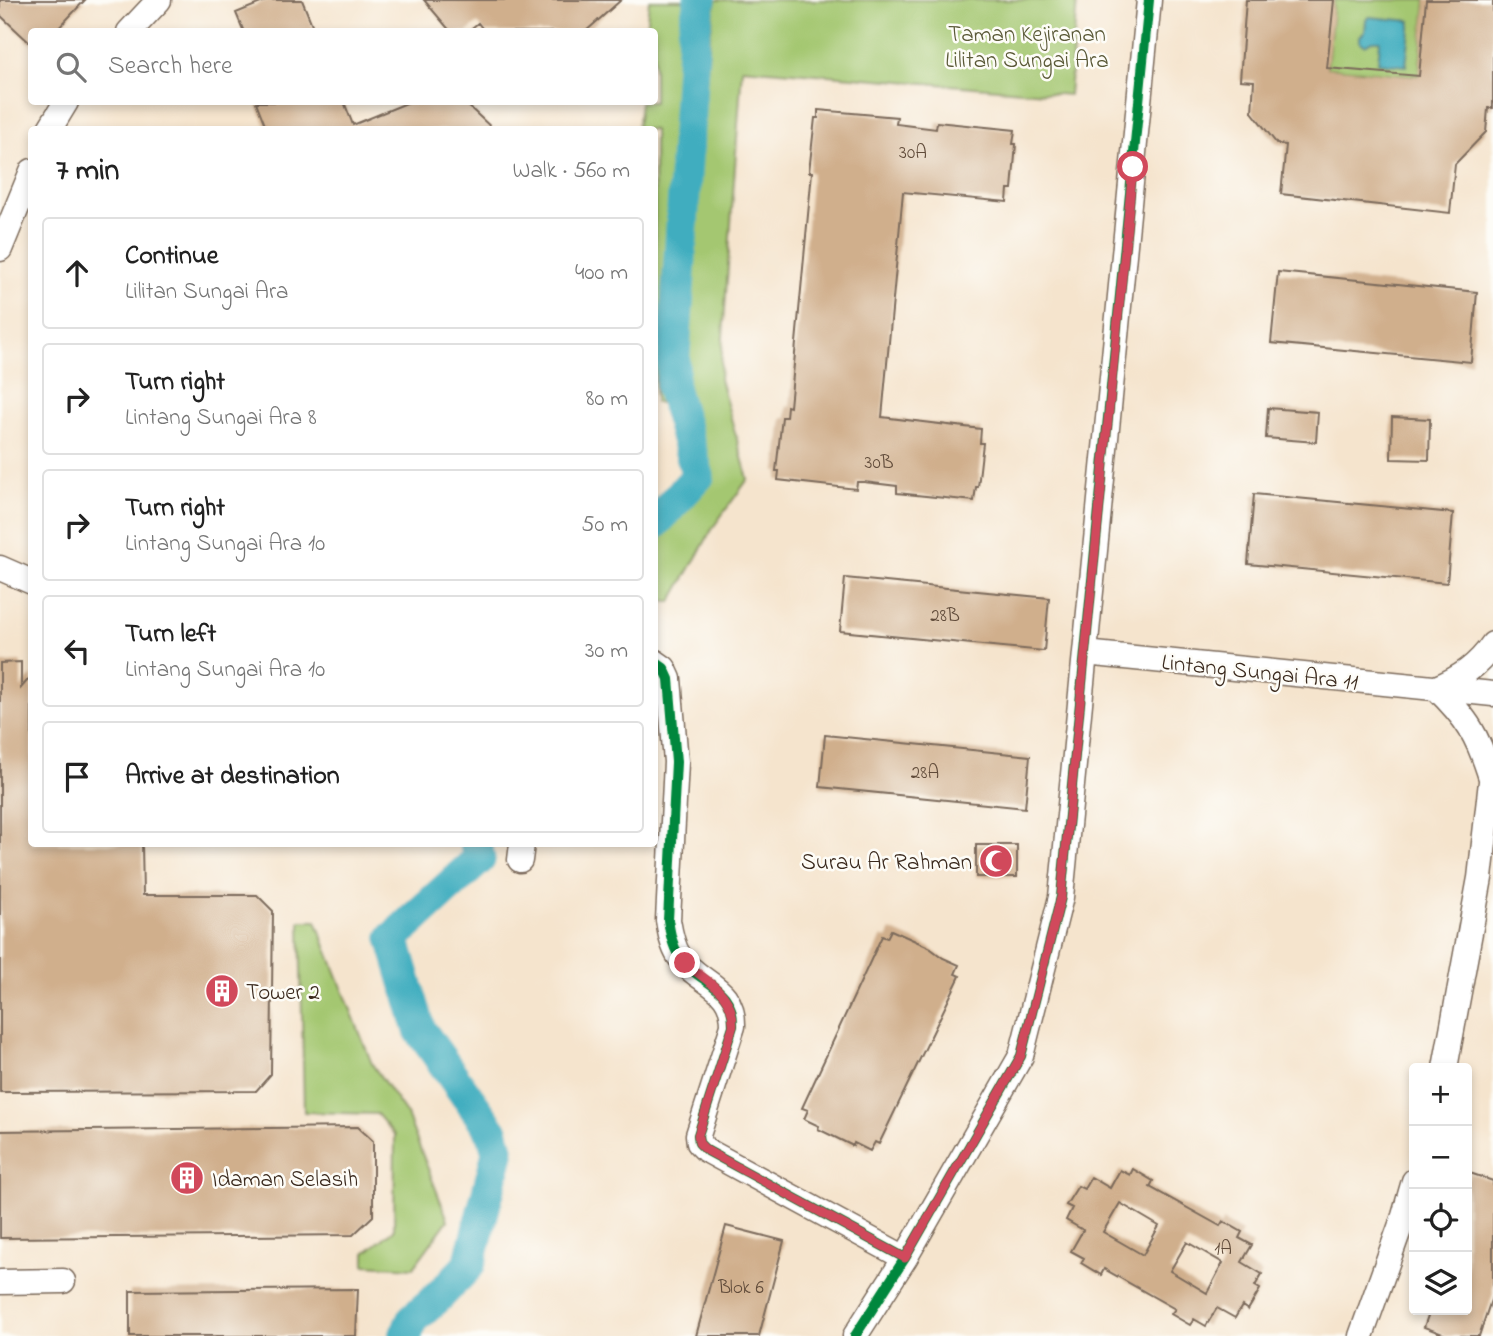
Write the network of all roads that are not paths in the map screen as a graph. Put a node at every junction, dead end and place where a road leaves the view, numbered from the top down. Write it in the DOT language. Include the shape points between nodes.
graph roads {
  1 [pos="159,0"];
  2 [pos="1149,0"];
  3 [pos="133,28"];
  4 [pos="64,105"];
  5 [pos="51,126"];
  6 [pos="28,181"];
  7 [pos="0,248"];
  8 [pos="0,568"];
  9 [pos="28,580"];
  10 [pos="1493,644"];
  11 [pos="1085,653"];
  12 [pos="658,664"];
  13 [pos="1436,688"];
  14 [pos="1493,694"];
  15 [pos="1492,771"];
  16 [pos="1486,878"];
  17 [pos="1446,1063"];
  18 [pos="1412,1189"];
  19 [pos="905,1258"];
  20 [pos="63,1281"];
  21 [pos="0,1282"];
  22 [pos="855,1336"];
  23 [pos="1360,1336"];
  1 -- 3 [label="street"];
  2 -- 11 [label="street"];
  4 -- 5 [label="street"];
  6 -- 7 [label="street"];
  8 -- 9 [label="street"];
  10 -- 13 [label="street" via="1478,665"];
  11 -- 13 [label="street, Lintang Sungai Ara 11"];
  11 -- 19 [label="street" via="1061,897 1026,1040"];
  12 -- 19 [label="street" via="669,679 676,762 670,933 678,955 719,989 733,1016 699,1143"];
  13 -- 14 [label="street, Lintang Sungai Ara 11"];
  13 -- 15 [label="street" via="1473,730"];
  15 -- 16 [label="street"];
  16 -- 17 [label="street"];
  18 -- 23 [label="street"];
  19 -- 22 [label="street"];
  20 -- 21 [label="street"];
}
